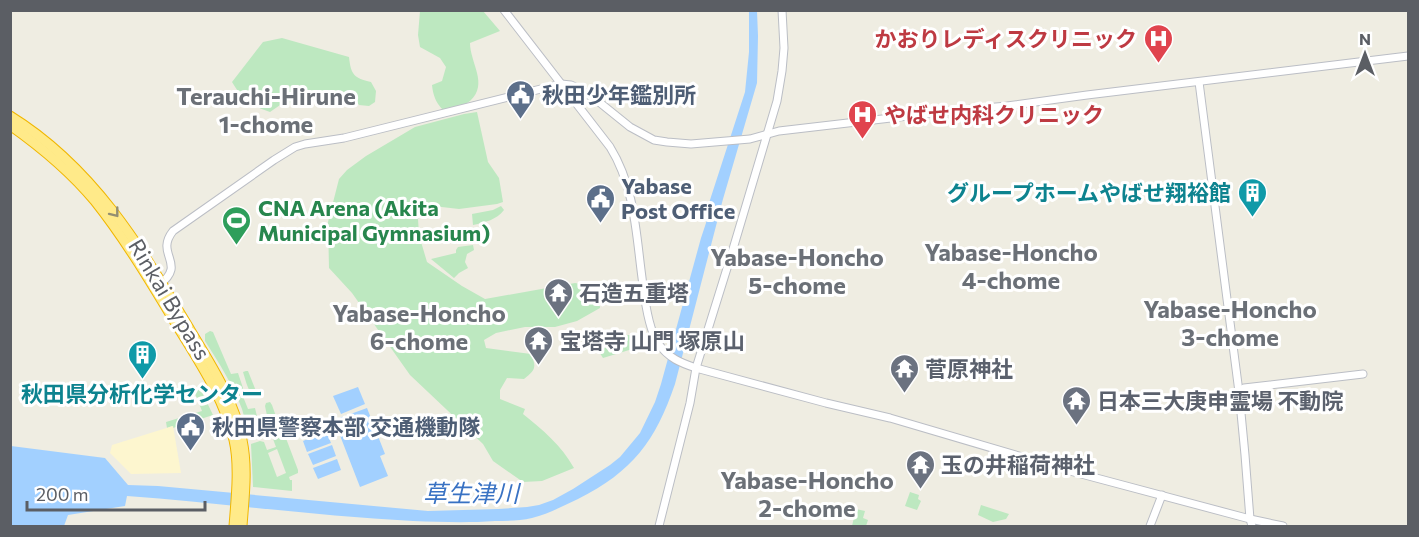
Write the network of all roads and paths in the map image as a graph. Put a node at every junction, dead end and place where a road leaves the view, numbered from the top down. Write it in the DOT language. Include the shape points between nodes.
graph roads {
  1 [pos="504,10"];
  2 [pos="782,10"];
  3 [pos="1408,57"];
  4 [pos="1199,82"];
  5 [pos="561,84"];
  6 [pos="10,116"];
  7 [pos="10,125"];
  8 [pos="766,134"];
  9 [pos="158,286"];
  10 [pos="693,367"];
  11 [pos="1363,374"];
  12 [pos="1239,392"];
  13 [pos="1162,495"];
  14 [pos="239,511"];
  15 [pos="1250,524"];
  16 [pos="234,526"];
  17 [pos="242,526"];
  18 [pos="659,526"];
  19 [pos="1150,526"];
  20 [pos="1283,526"];
  1 -- 5 [label="street"];
  2 -- 8 [label="street" via="782,71"];
  3 -- 4 [label="street"];
  4 -- 8 [label="street"];
  4 -- 12 [label="street"];
  5 -- 8 [label="street" via="583,91 630,127 656,140 691,144"];
  5 -- 9 [label="street" via="295,147 173,231 167,244 172,272"];
  5 -- 10 [label="street" via="610,147 623,171 631,195 646,307 658,342 672,358"];
  6 -- 9 [label="highway, Rinkai Bypass, one-way" via="48,144 102,196 125,225"];
  7 -- 9 [label="highway, Rinkai Bypass" via="41,148 94,201"];
  8 -- 10 [label="street" via="735,245"];
  9 -- 14 [label="highway, Rinkai Bypass" via="213,368 231,404 245,463"];
  10 -- 13 [label="street"];
  10 -- 18 [label="street" via="690,403"];
  11 -- 12 [label="street" via="1244,388"];
  12 -- 15 [label="street"];
  13 -- 15 [label="street"];
  13 -- 19 [label="street"];
  14 -- 16 [label="highway, Rinkai Bypass"];
  14 -- 17 [label="highway, Rinkai Bypass"];
  15 -- 20 [label="street"];
}
